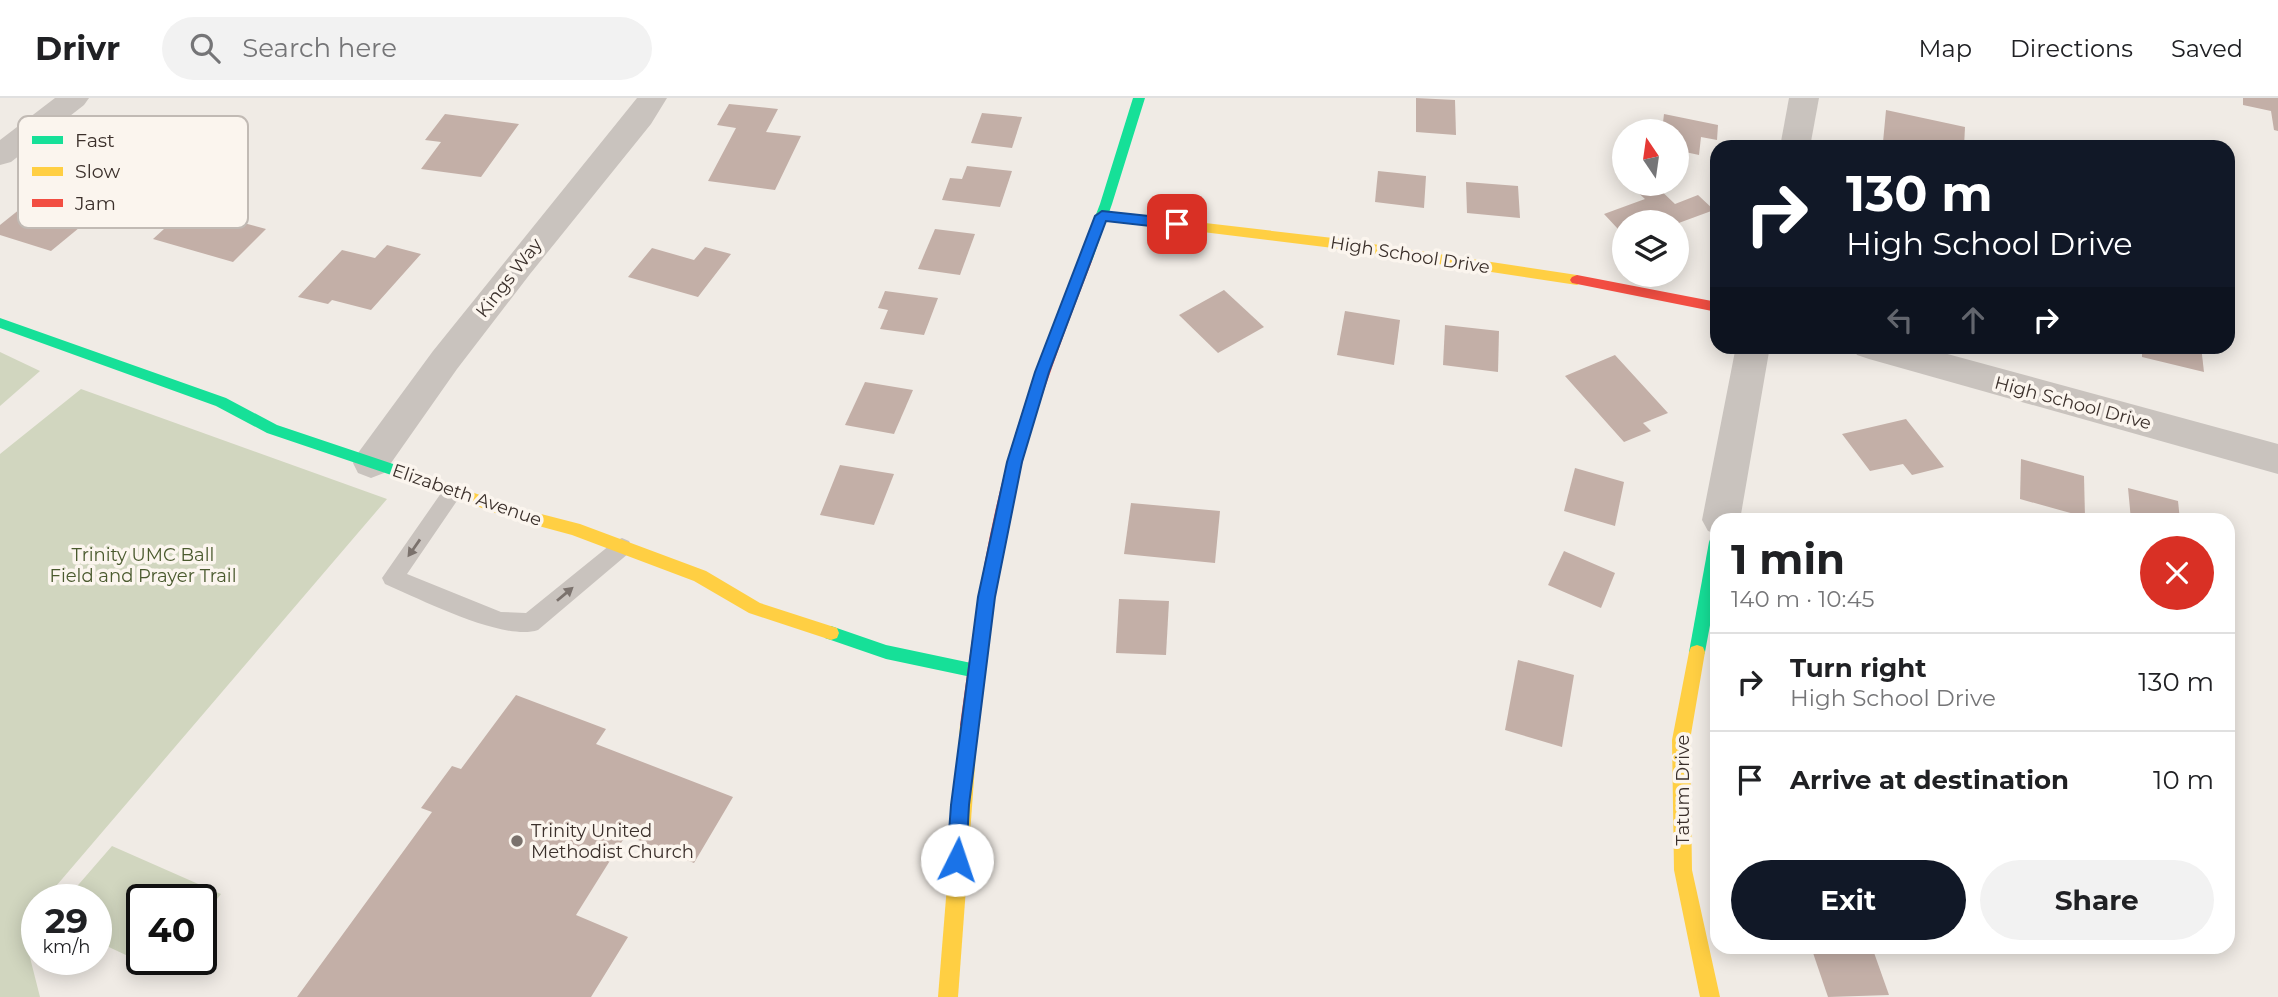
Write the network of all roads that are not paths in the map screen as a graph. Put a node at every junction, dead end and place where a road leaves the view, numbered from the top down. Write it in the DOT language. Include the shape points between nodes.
graph roads {
  1 [pos="74,98"];
  2 [pos="652,98"];
  3 [pos="1139,98"];
  4 [pos="1804,98"];
  5 [pos="51,116"];
  6 [pos="1796,140"];
  7 [pos="18,141"];
  8 [pos="0,155"];
  9 [pos="1102,216"];
  10 [pos="1710,305"];
  11 [pos="0,323"];
  12 [pos="1752,354"];
  13 [pos="1898,354"];
  14 [pos="2278,459"];
  15 [pos="371,463"];
  16 [pos="453,492"];
  17 [pos="1722,513"];
  18 [pos="622,547"];
  19 [pos="1710,580"];
  20 [pos="976,671"];
  21 [pos="948,997"];
  22 [pos="1710,997"];
  1 -- 5 [label="street"];
  2 -- 15 [label="street, Kings Way" via="453,349"];
  3 -- 9 [label="street"];
  4 -- 6 [label="street"];
  7 -- 8 [label="street"];
  9 -- 10 [label="street, High School Drive" via="1303,238"];
  9 -- 20 [label="street" via="1042,372 1014,462"];
  11 -- 15 [label="street, Elizabeth Avenue" via="220,402 272,429"];
  12 -- 17 [label="street"];
  13 -- 14 [label="street, High School Drive"];
  15 -- 16 [label="street, Elizabeth Avenue"];
  16 -- 18 [label="street, Elizabeth Avenue"];
  16 -- 18 [label="lane, one-way" via="393,578 500,621 530,623"];
  18 -- 20 [label="street, Elizabeth Avenue" via="700,576 755,608 886,652"];
  19 -- 22 [label="street, Tatum Drive" via="1681,740 1683,870"];
  20 -- 21 [label="street" via="960,805"];
}
